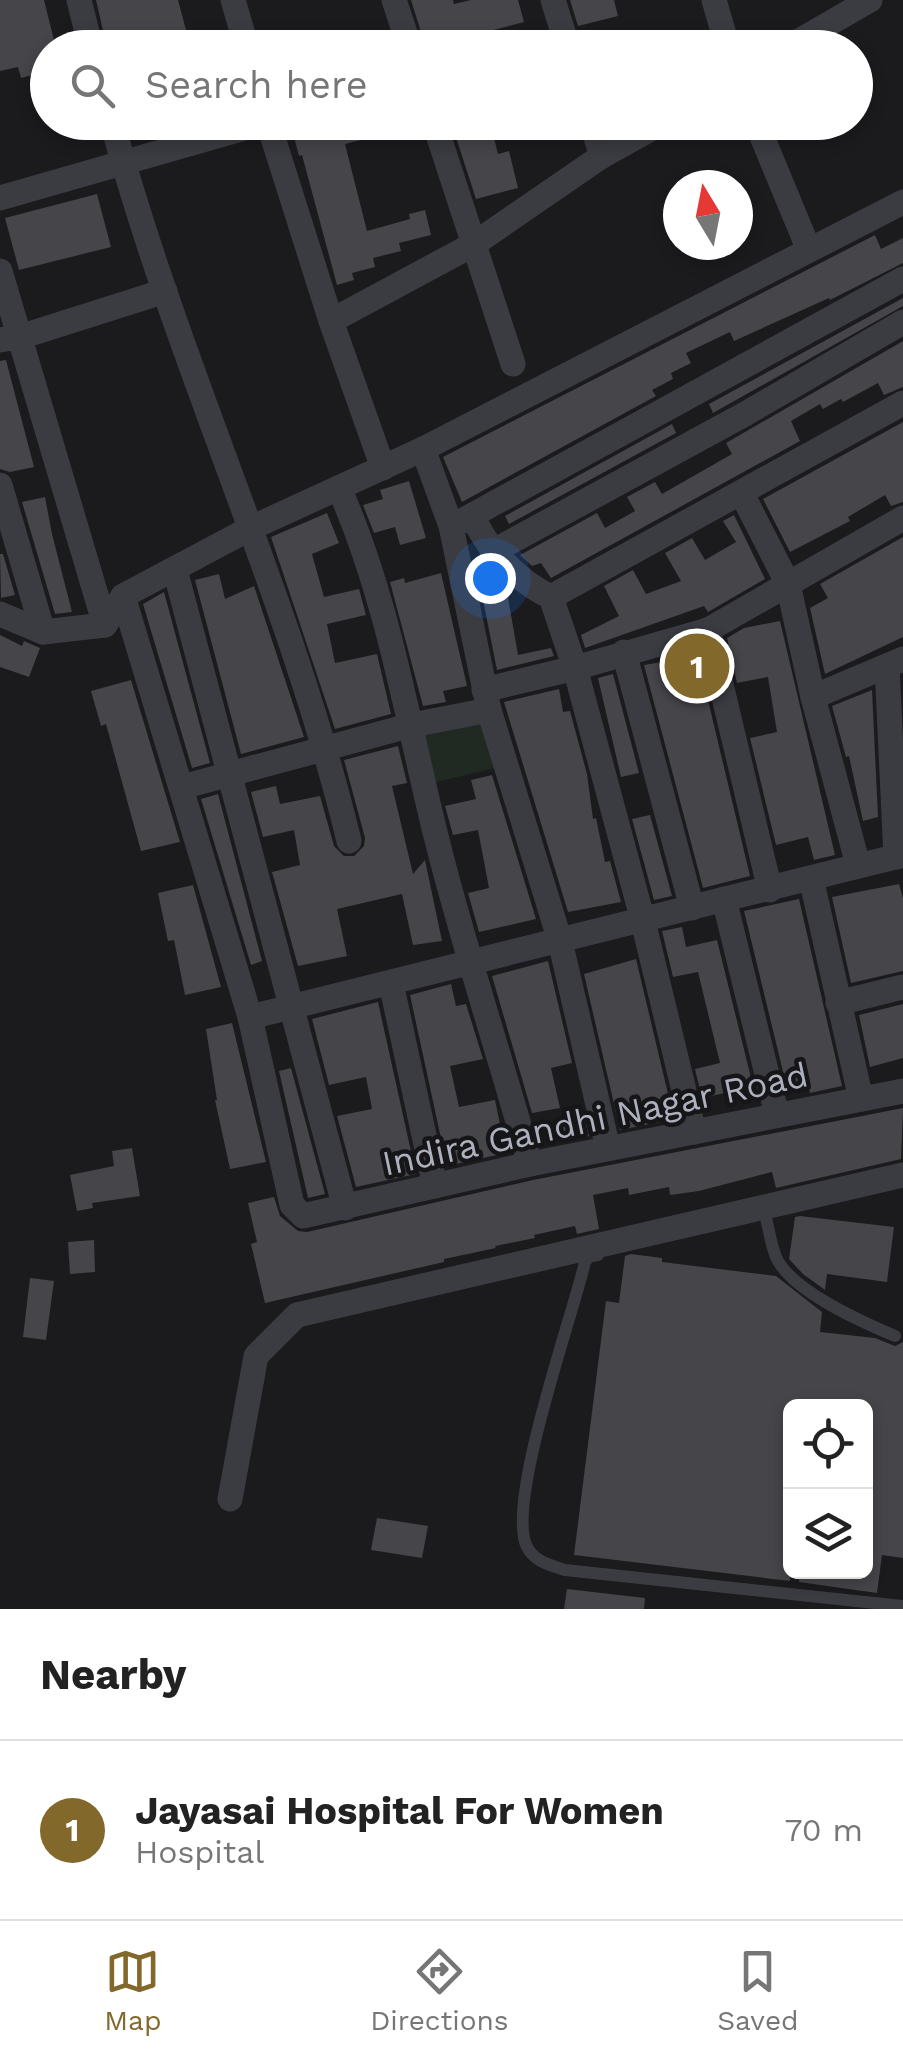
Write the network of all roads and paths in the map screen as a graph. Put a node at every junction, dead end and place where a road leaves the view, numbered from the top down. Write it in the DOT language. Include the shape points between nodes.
graph roads {
  1 [pos="78,0"];
  2 [pos="233,0"];
  3 [pos="394,0"];
  4 [pos="552,0"];
  5 [pos="714,0"];
  6 [pos="870,0"];
  7 [pos="87,30"];
  8 [pos="242,30"];
  9 [pos="404,30"];
  10 [pos="562,30"];
  11 [pos="723,30"];
  12 [pos="818,30"];
  13 [pos="116,140"];
  14 [pos="202,140"];
  15 [pos="273,140"];
  16 [pos="440,140"];
  17 [pos="597,140"];
  18 [pos="630,140"];
  19 [pos="764,140"];
  20 [pos="602,156"];
  21 [pos="122,162"];
  22 [pos="0,198"];
  23 [pos="903,202"];
  24 [pos="474,244"];
  25 [pos="810,250"];
  26 [pos="0,271"];
  27 [pos="903,279"];
  28 [pos="165,290"];
  29 [pos="330,321"];
  30 [pos="903,322"];
  31 [pos="10,338"];
  32 [pos="514,364"];
  33 [pos="903,403"];
  34 [pos="423,448"];
  35 [pos="383,468"];
  36 [pos="0,485"];
  37 [pos="339,488"];
  38 [pos="742,494"];
  39 [pos="903,518"];
  40 [pos="462,522"];
  41 [pos="250,529"];
  42 [pos="492,552"];
  43 [pos="176,570"];
  44 [pos="788,584"];
  45 [pos="123,596"];
  46 [pos="551,596"];
  47 [pos="0,614"];
  48 [pos="105,625"];
  49 [pos="708,630"];
  50 [pos="43,632"];
  51 [pos="624,652"];
  52 [pos="895,663"];
  53 [pos="575,668"];
  54 [pos="813,697"];
  55 [pos="487,700"];
  56 [pos="412,725"];
  57 [pos="327,749"];
  58 [pos="230,774"];
  59 [pos="182,787"];
  60 [pos="349,842"];
  61 [pos="900,856"];
  62 [pos="858,865"];
  63 [pos="811,878"];
  64 [pos="770,890"];
  65 [pos="724,899"];
  66 [pos="692,908"];
  67 [pos="643,921"];
  68 [pos="560,941"];
  69 [pos="473,962"];
  70 [pos="390,983"];
  71 [pos="903,987"];
  72 [pos="838,1003"];
  73 [pos="293,1006"];
  74 [pos="250,1017"];
  75 [pos="903,1091"];
  76 [pos="861,1099"];
  77 [pos="777,1115"];
  78 [pos="694,1132"];
  79 [pos="608,1148"];
  80 [pos="530,1164"];
  81 [pos="903,1174"];
  82 [pos="436,1186"];
  83 [pos="903,1188"];
  84 [pos="345,1208"];
  85 [pos="766,1218"];
  86 [pos="895,1336"];
  87 [pos="230,1499"];
  88 [pos="903,1606"];
  1 -- 7 [label="street"];
  2 -- 8 [label="street"];
  3 -- 9 [label="street"];
  4 -- 10 [label="street"];
  5 -- 11 [label="street"];
  6 -- 12 [label="street"];
  13 -- 21 [label="street"];
  14 -- 21 [label="street"];
  15 -- 29 [label="street"];
  16 -- 24 [label="street"];
  17 -- 20 [label="street"];
  18 -- 20 [label="street"];
  19 -- 25 [label="street"];
  20 -- 24 [label="street"];
  21 -- 22 [label="street"];
  21 -- 28 [label="street"];
  23 -- 25 [label="street"];
  24 -- 29 [label="street"];
  24 -- 32 [label="street"];
  25 -- 34 [label="street"];
  26 -- 31 [label="street"];
  27 -- 40 [label="street"];
  28 -- 31 [label="street"];
  28 -- 41 [label="street"];
  29 -- 35 [label="street"];
  30 -- 42 [label="street"];
  31 -- 48 [label="street"];
  33 -- 38 [label="street"];
  34 -- 35 [label="street"];
  34 -- 40 [label="street"];
  35 -- 37 [label="street"];
  36 -- 50 [label="street"];
  37 -- 41 [label="street"];
  37 -- 56 [label="street" via="363,542"];
  38 -- 44 [label="street"];
  38 -- 46 [label="street"];
  39 -- 44 [label="street"];
  40 -- 42 [label="street"];
  40 -- 55 [label="street"];
  41 -- 43 [label="street"];
  41 -- 57 [label="street"];
  42 -- 46 [label="street"];
  43 -- 45 [label="street"];
  43 -- 58 [label="street"];
  44 -- 49 [label="street"];
  44 -- 54 [label="street"];
  45 -- 48 [label="street"];
  45 -- 59 [label="street"];
  46 -- 53 [label="street"];
  47 -- 50 [label="street"];
  48 -- 50 [label="street"];
  49 -- 51 [label="street"];
  49 -- 64 [label="street"];
  51 -- 53 [label="street"];
  51 -- 66 [label="street"];
  52 -- 54 [label="street"];
  52 -- 61 [label="street"];
  53 -- 55 [label="street"];
  53 -- 67 [label="street"];
  54 -- 62 [label="street"];
  55 -- 56 [label="street"];
  55 -- 68 [label="street"];
  56 -- 57 [label="street"];
  56 -- 69 [label="street"];
  57 -- 58 [label="street"];
  57 -- 60 [label="street"];
  58 -- 59 [label="street"];
  58 -- 73 [label="street"];
  59 -- 74 [label="street"];
  61 -- 62 [label="street"];
  62 -- 63 [label="street"];
  63 -- 64 [label="street"];
  63 -- 72 [label="street"];
  64 -- 65 [label="street"];
  65 -- 66 [label="street"];
  65 -- 77 [label="street"];
  66 -- 67 [label="street"];
  67 -- 68 [label="street"];
  67 -- 78 [label="street"];
  68 -- 69 [label="street"];
  68 -- 79 [label="street"];
  69 -- 70 [label="street"];
  69 -- 80 [label="street"];
  70 -- 73 [label="street"];
  70 -- 82 [label="street"];
  71 -- 72 [label="street"];
  72 -- 76 [label="street"];
  73 -- 74 [label="street"];
  73 -- 84 [label="street"];
  74 -- 84 [label="street, Indira Gandhi Nagar Road" via="292,1205 302,1216"];
  75 -- 76 [label="street, Indira Gandhi Nagar Road"];
  76 -- 77 [label="street, Indira Gandhi Nagar Road"];
  77 -- 78 [label="street, Indira Gandhi Nagar Road"];
  78 -- 79 [label="street, Indira Gandhi Nagar Road"];
  79 -- 80 [label="street, Indira Gandhi Nagar Road"];
  80 -- 82 [label="street, Indira Gandhi Nagar Road"];
  81 -- 87 [label="street" via="297,1315 256,1356"];
  82 -- 84 [label="street, Indira Gandhi Nagar Road"];
  83 -- 85 [label="lane"];
  85 -- 86 [label="lane" via="776,1258 788,1275"];
  85 -- 88 [label="lane" via="589,1257 526,1485 524,1540 539,1560 565,1570"];
}
